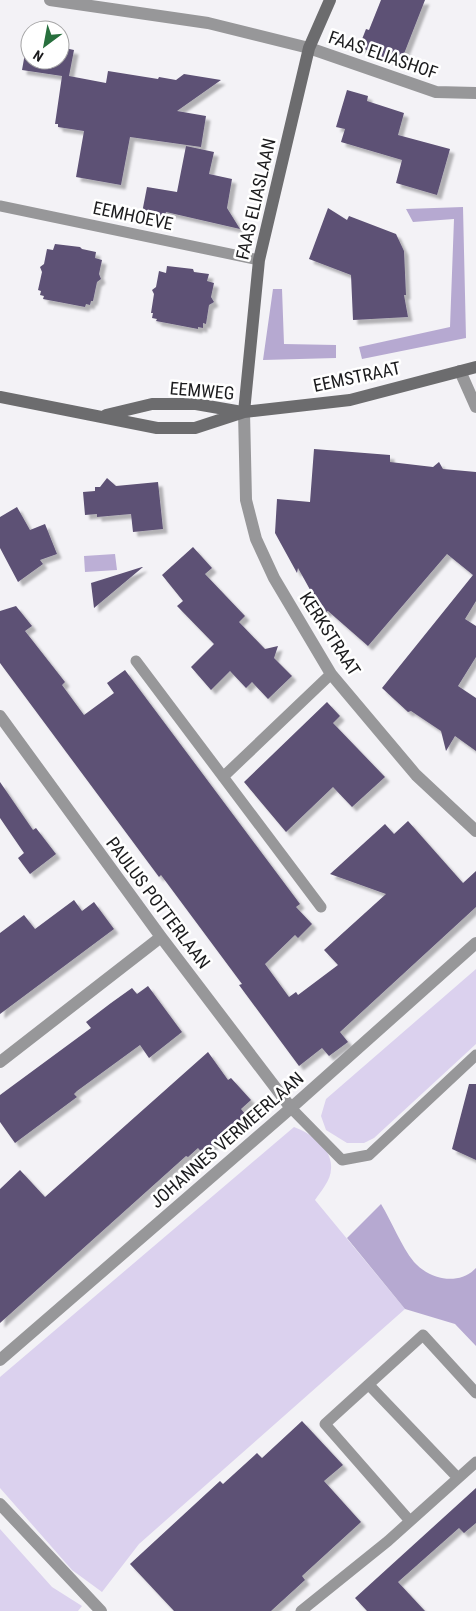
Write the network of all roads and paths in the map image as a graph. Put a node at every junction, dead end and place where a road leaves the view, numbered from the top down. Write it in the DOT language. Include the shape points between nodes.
graph roads {
  1 [pos="50,0"];
  2 [pos="330,0"];
  3 [pos="309,48"];
  4 [pos="476,93"];
  5 [pos="0,206"];
  6 [pos="259,260"];
  7 [pos="476,367"];
  8 [pos="460,372"];
  9 [pos="0,396"];
  10 [pos="476,407"];
  11 [pos="244,412"];
  12 [pos="101,416"];
  13 [pos="136,661"];
  14 [pos="331,674"];
  15 [pos="0,716"];
  16 [pos="223,776"];
  17 [pos="476,831"];
  18 [pos="321,907"];
  19 [pos="161,937"];
  20 [pos="476,943"];
  21 [pos="476,1055"];
  22 [pos="0,1062"];
  23 [pos="291,1108"];
  24 [pos="0,1360"];
  25 [pos="369,1384"];
  26 [pos="476,1393"];
  27 [pos="476,1462"];
  28 [pos="458,1478"];
  29 [pos="0,1504"];
  30 [pos="410,1521"];
  31 [pos="101,1611"];
  32 [pos="301,1611"];
  1 -- 3 [label="street, FAAS ELIASHOF" via="208,23"];
  2 -- 3 [label="main road, FAAS ELIASLAAN"];
  3 -- 4 [label="street, FAAS ELIASHOF" via="436,92"];
  3 -- 6 [label="main road, FAAS ELIASLAAN"];
  5 -- 6 [label="lane, EEMHOEVE"];
  6 -- 11 [label="main road, FAAS ELIASLAAN"];
  7 -- 8 [label="main road, EEMSTRAAT"];
  8 -- 10 [label="street"];
  8 -- 11 [label="main road, EEMSTRAAT" via="350,400"];
  9 -- 12 [label="main road, EEMWEG"];
  11 -- 12 [label="main road, EEMWEG" via="196,404 152,404"];
  11 -- 12 [label="main road, EEMWEG" via="195,428 157,428"];
  11 -- 14 [label="street, KERKSTRAAT" via="246,500 256,539 274,578"];
  13 -- 16 [label="lane"];
  14 -- 16 [label="lane"];
  14 -- 17 [label="street, KERKSTRAAT" via="416,775"];
  15 -- 19 [label="street, PAULUS POTTERLAAN"];
  16 -- 18 [label="lane"];
  19 -- 22 [label="street"];
  19 -- 23 [label="street, PAULUS POTTERLAAN"];
  20 -- 23 [label="street, JOHANNES VERMEERLAAN"];
  21 -- 23 [label="lane" via="370,1155 342,1160"];
  23 -- 24 [label="street, JOHANNES VERMEERLAAN"];
  25 -- 26 [label="lane" via="423,1335"];
  25 -- 28 [label="lane"];
  25 -- 30 [label="lane" via="325,1424"];
  27 -- 28 [label="lane"];
  28 -- 30 [label="lane"];
  29 -- 31 [label="street"];
  30 -- 32 [label="lane"];
}
